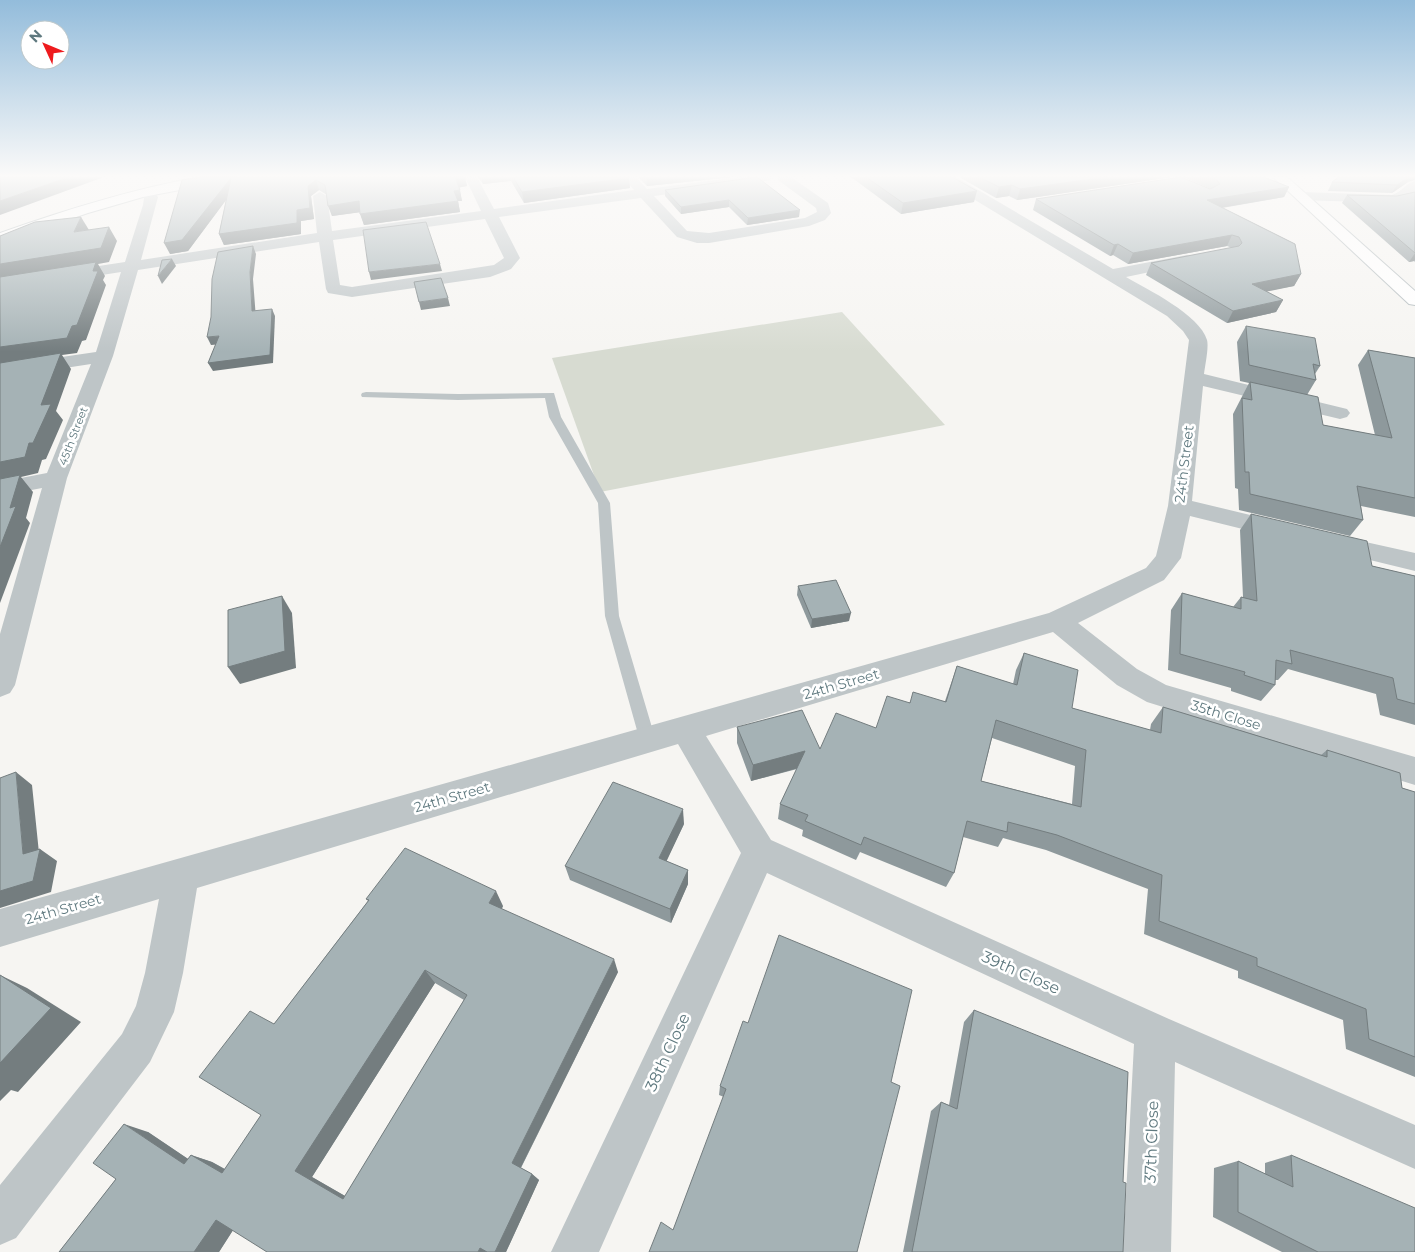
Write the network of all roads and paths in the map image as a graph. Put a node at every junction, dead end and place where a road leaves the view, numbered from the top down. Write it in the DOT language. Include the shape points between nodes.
graph roads {
  1 [pos="140,235"];
  2 [pos="330,235"];
  3 [pos="500,235"];
  4 [pos="687,235"];
  5 [pos="725,235"];
  6 [pos="1045,235"];
  7 [pos="1344,235"];
  8 [pos="326,236"];
  9 [pos="1198,258"];
  10 [pos="130,266"];
  11 [pos="1110,275"];
  12 [pos="0,286"];
  13 [pos="1415,300"];
  14 [pos="104,356"];
  15 [pos="0,372"];
  16 [pos="1195,378"];
  17 [pos="366,395"];
  18 [pos="1340,414"];
  19 [pos="56,478"];
  20 [pos="0,488"];
  21 [pos="1180,506"];
  22 [pos="1415,562"];
  23 [pos="1056,621"];
  24 [pos="3,657"];
  25 [pos="0,685"];
  26 [pos="686,730"];
  27 [pos="648,741"];
  28 [pos="1415,772"];
  29 [pos="758,852"];
  30 [pos="181,874"];
  31 [pos="0,928"];
  32 [pos="1155,1033"];
  33 [pos="1415,1147"];
  34 [pos="0,1222"];
  35 [pos="575,1252"];
  36 [pos="1147,1252"];
  1 -- 10 [label="street, 45th Street"];
  2 -- 8 [label="street"];
  3 -- 8 [label="street" via="512,258 506,266 490,272 352,292 334,289 332,285"];
  4 -- 5 [label="street" via="709,238"];
  6 -- 11 [label="street, 24th Street"];
  7 -- 13 [label="street"];
  8 -- 10 [label="street"];
  9 -- 11 [label="street"];
  10 -- 12 [label="street"];
  10 -- 14 [label="street, 45th Street"];
  11 -- 16 [label="street, 24th Street" via="1173,312 1190,328 1198,340"];
  14 -- 15 [label="street"];
  14 -- 19 [label="street, 45th Street"];
  16 -- 18 [label="street"];
  16 -- 21 [label="street, 24th Street"];
  17 -- 27 [label="lane" via="550,395 555,417 604,503 612,616"];
  19 -- 20 [label="street"];
  19 -- 24 [label="street, 45th Street"];
  21 -- 22 [label="street"];
  21 -- 23 [label="street, 24th Street" via="1168,558 1155,574"];
  23 -- 26 [label="street, 24th Street"];
  23 -- 28 [label="street, 35th Close" via="1127,677 1157,694"];
  24 -- 25 [label="street, 45th Street"];
  26 -- 27 [label="street, 24th Street"];
  26 -- 29 [label="street"];
  27 -- 30 [label="street, 24th Street"];
  29 -- 32 [label="street, 39th Close"];
  29 -- 35 [label="street, 38th Close"];
  30 -- 31 [label="street, 24th Street"];
  30 -- 34 [label="street" via="164,973 154,1012 139,1041"];
  32 -- 33 [label="street, 39th Close"];
  32 -- 36 [label="street, 37th Close"];
}
